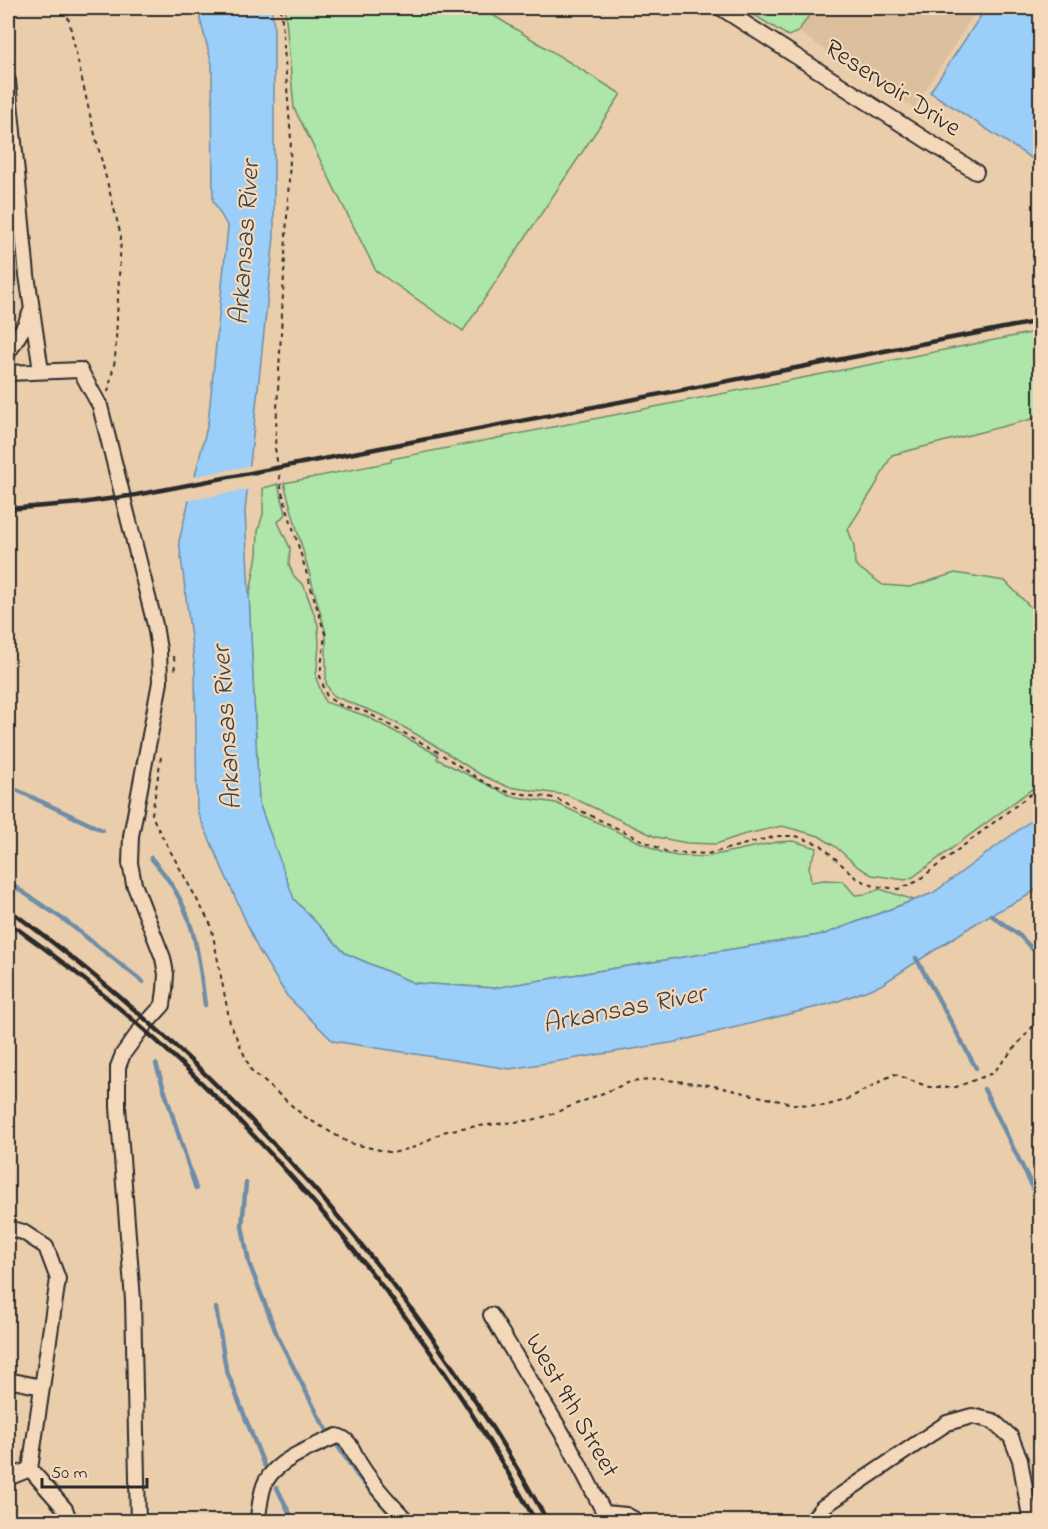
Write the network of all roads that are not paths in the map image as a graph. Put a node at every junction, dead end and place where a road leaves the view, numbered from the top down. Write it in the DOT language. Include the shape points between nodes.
graph roads {
  1 [pos="721,8"];
  2 [pos="8,81"];
  3 [pos="976,172"];
  4 [pos="32,309"];
  5 [pos="8,353"];
  6 [pos="40,371"];
  7 [pos="8,373"];
  8 [pos="8,1228"];
  9 [pos="490,1315"];
  10 [pos="8,1380"];
  11 [pos="42,1387"];
  12 [pos="30,1469"];
  13 [pos="8,1478"];
  14 [pos="607,1517"];
  15 [pos="70,1521"];
  16 [pos="138,1521"];
  17 [pos="257,1521"];
  18 [pos="408,1521"];
  19 [pos="639,1521"];
  20 [pos="810,1521"];
  21 [pos="1031,1521"];
  1 -- 3 [label="street, Reservoir Drive"];
  2 -- 4 [label="street"];
  4 -- 5 [label="street"];
  4 -- 6 [label="street"];
  6 -- 7 [label="street"];
  6 -- 16 [label="street" via="80,370 100,406 159,650 160,682 131,836 130,863 134,884 164,958 165,990 163,1005 142,1028 118,1066 133,1300"];
  8 -- 11 [label="street" via="23,1232 46,1247 58,1279"];
  9 -- 14 [label="street, West 9th Street" via="568,1443"];
  10 -- 11 [label="street"];
  11 -- 12 [label="street"];
  12 -- 13 [label="street"];
  12 -- 15 [label="street" via="65,1509"];
  14 -- 19 [label="street" via="626,1515"];
  17 -- 18 [label="street" via="261,1494 277,1469 300,1452 337,1436 351,1445 381,1494"];
  20 -- 21 [label="street" via="823,1507 947,1423 972,1416 993,1421 1011,1437 1020,1460"];
}
